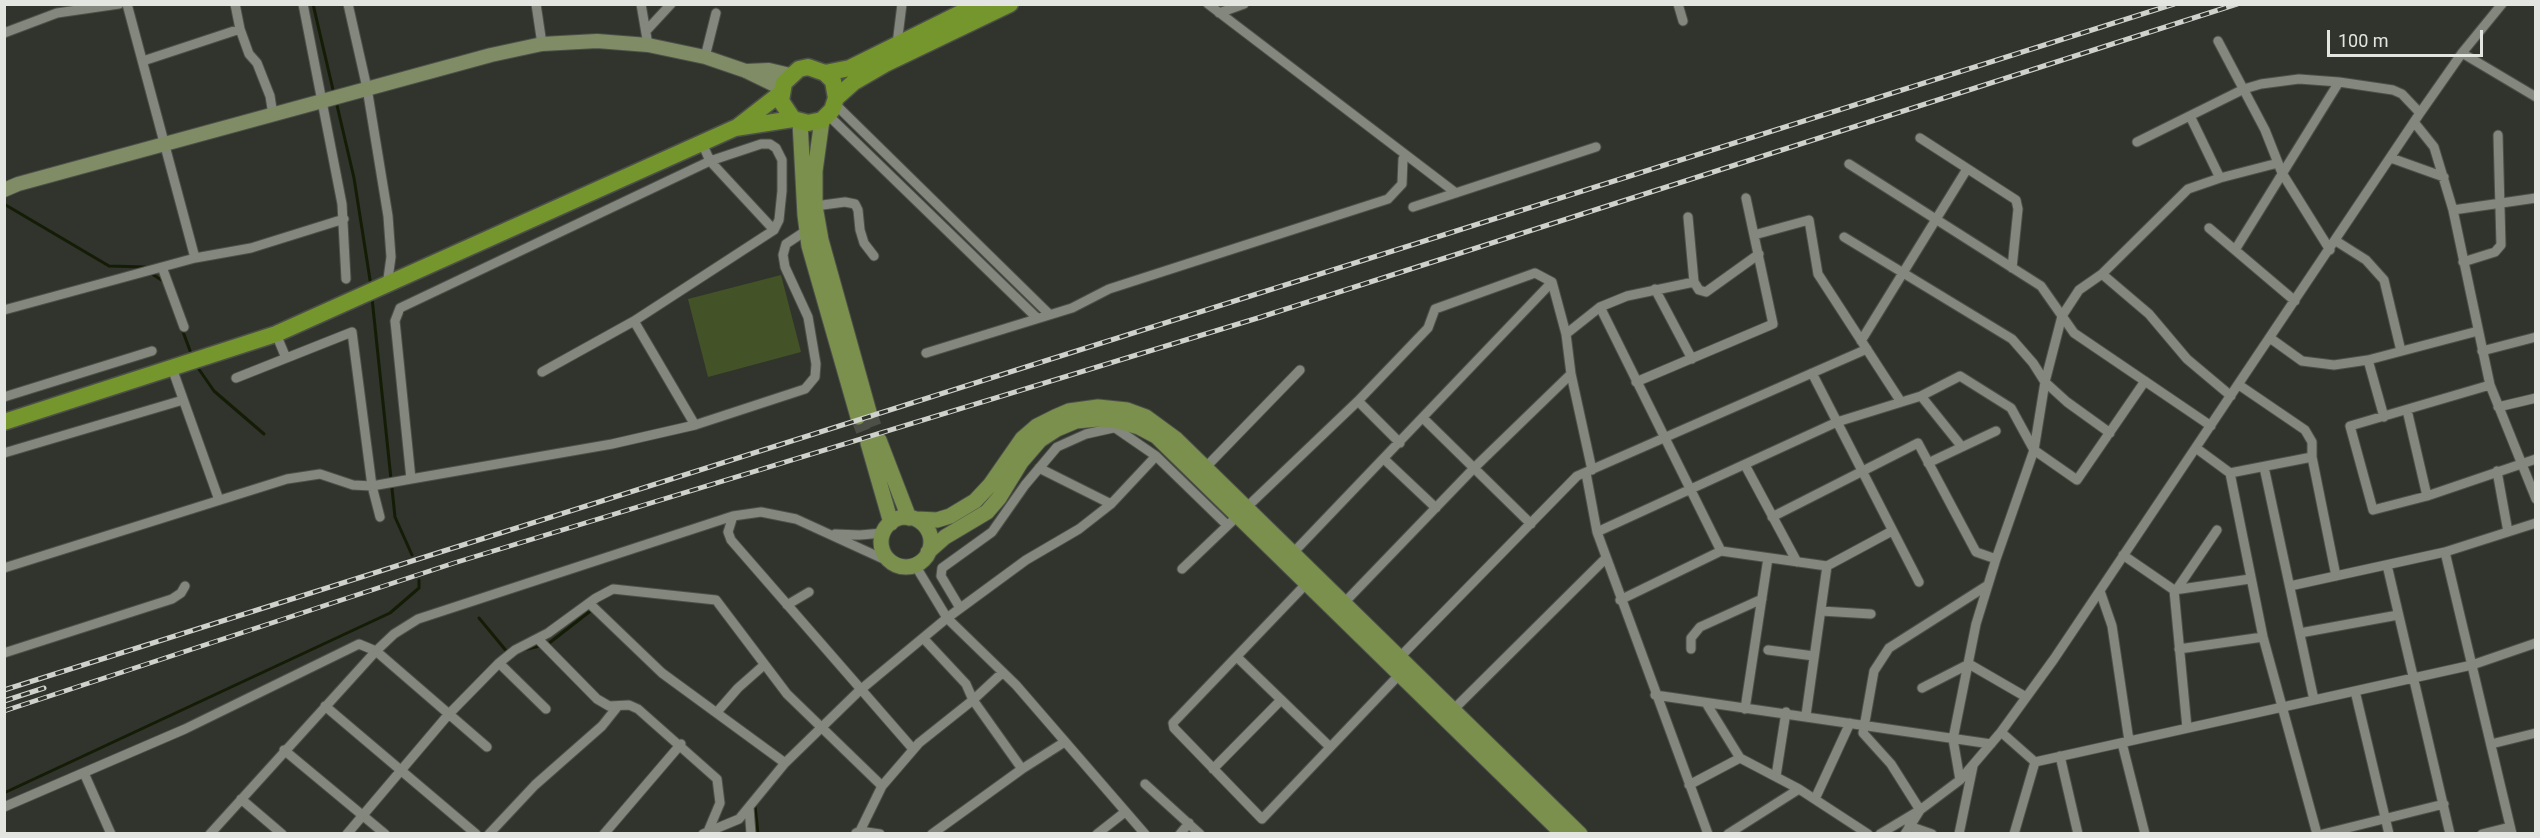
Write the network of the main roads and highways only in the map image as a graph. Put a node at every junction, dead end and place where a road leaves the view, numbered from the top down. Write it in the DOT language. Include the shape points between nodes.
graph roads {
  1 [pos="980,4"];
  2 [pos="1010,4"];
  3 [pos="825,73"];
  4 [pos="784,86"];
  5 [pos="831,109"];
  6 [pos="797,120"];
  7 [pos="735,128"];
  8 [pos="4,422"];
  9 [pos="1236,516"];
  10 [pos="912,519"];
  11 [pos="887,528"];
  12 [pos="928,552"];
  13 [pos="1563,834"];
  14 [pos="1580,834"];
  1 -- 3 [label="highway" via="850,68"];
  2 -- 5 [label="highway" via="854,82"];
  3 -- 4 [label="highway" via="808,68"];
  3 -- 5 [label="highway" via="833,81"];
  4 -- 6 [label="highway" via="784,108"];
  4 -- 7 [label="highway"];
  5 -- 6 [label="highway"];
  5 -- 6 [label="main road" via="817,151 816,206 820,240 864,414 818,279 807,230"];
  6 -- 7 [label="highway"];
  7 -- 8 [label="highway" via="276,334"];
  9 -- 10 [label="main road" via="1204,468 1176,439 1146,417 1108,407 1069,411 1037,426 1022,439 975,501 938,520"];
  9 -- 12 [label="main road" via="1156,436 1139,427 1076,421 1040,440 987,512"];
  9 -- 13 [label="main road"];
  9 -- 14 [label="main road" via="1292,554"];
  10 -- 11 [label="main road"];
  10 -- 11 [label="main road" via="873,441"];
  10 -- 12 [label="main road" via="929,533"];
  11 -- 12 [label="main road" via="882,552 890,562 902,567 915,565"];
}
